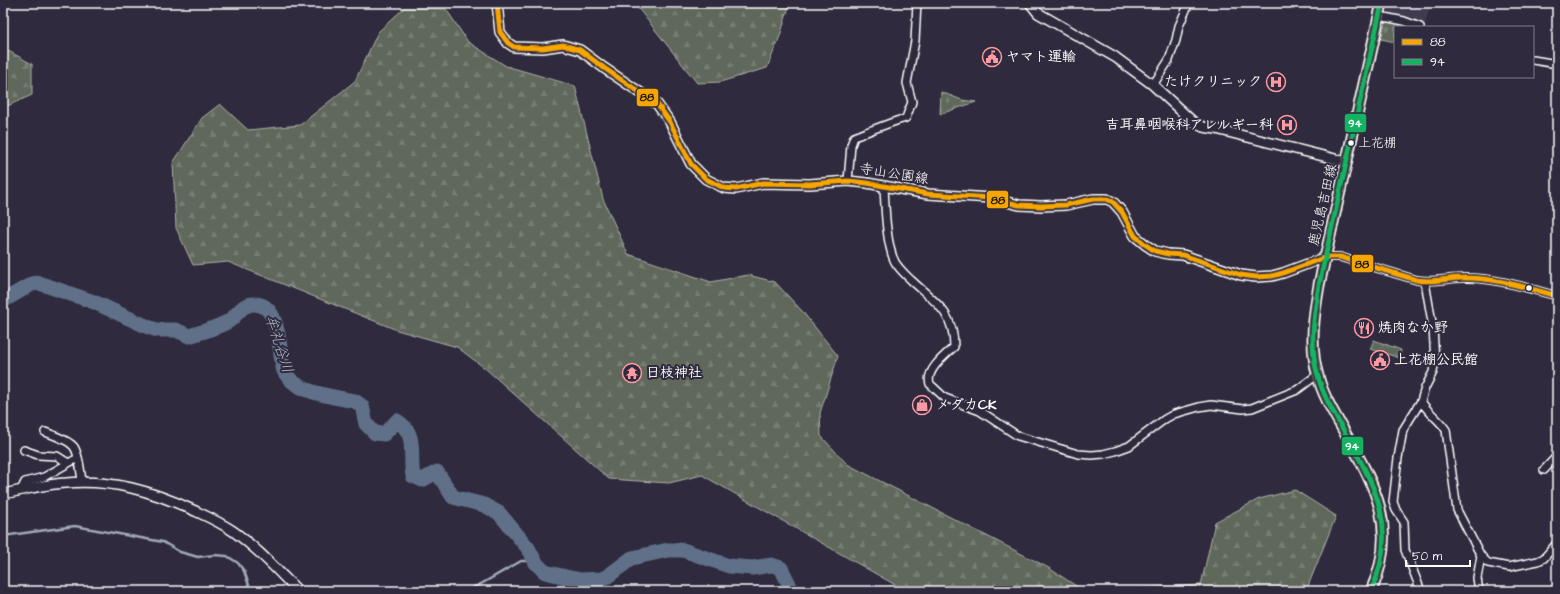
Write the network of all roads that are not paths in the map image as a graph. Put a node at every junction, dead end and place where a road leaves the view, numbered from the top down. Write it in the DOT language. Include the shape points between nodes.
graph roads {
  1 [pos="497,3"];
  2 [pos="917,3"];
  3 [pos="1030,3"];
  4 [pos="1189,3"];
  5 [pos="1382,3"];
  6 [pos="1379,16"];
  7 [pos="1417,26"];
  8 [pos="1534,60"];
  9 [pos="1557,64"];
  10 [pos="1153,85"];
  11 [pos="1347,162"];
  12 [pos="848,181"];
  13 [pos="884,186"];
  14 [pos="1326,257"];
  15 [pos="1425,282"];
  16 [pos="1557,296"];
  17 [pos="1317,375"];
  18 [pos="1420,402"];
  19 [pos="45,432"];
  20 [pos="24,450"];
  21 [pos="1557,456"];
  22 [pos="78,459"];
  23 [pos="68,463"];
  24 [pos="1544,470"];
  25 [pos="82,482"];
  26 [pos="21,490"];
  27 [pos="3,494"];
  28 [pos="1557,543"];
  29 [pos="1481,556"];
  30 [pos="298,591"];
  31 [pos="1371,591"];
  32 [pos="1421,591"];
  33 [pos="1479,591"];
  1 -- 12 [label="main road, 寺山公園線" via="500,32 514,47 543,48 563,45 580,50 657,104 670,122 691,164 713,184 736,189 763,183 810,184"];
  2 -- 12 [label="street" via="915,41 907,83 912,102 906,118 854,137"];
  3 -- 10 [label="main road" via="1038,13 1115,57"];
  4 -- 10 [label="street" via="1169,60"];
  5 -- 6 [label="main road, 鹿児島吉田線"];
  6 -- 7 [label="street"];
  6 -- 11 [label="main road, 鹿児島吉田線"];
  8 -- 9 [label="street"];
  10 -- 11 [label="main road" via="1192,121 1203,127"];
  11 -- 14 [label="main road, 鹿児島吉田線"];
  12 -- 13 [label="main road, 寺山公園線"];
  13 -- 14 [label="main road, 寺山公園線" via="928,194 991,198 1019,205 1066,205 1093,198 1107,200 1119,208 1135,236 1146,246 1155,251 1183,256 1241,276 1272,276"];
  13 -- 17 [label="street" via="888,231 895,262 946,313 953,328 954,347 932,371 928,382 945,398 980,411 1018,436 1078,454 1115,452 1129,446 1174,414 1211,405 1252,408 1297,390"];
  14 -- 15 [label="street" via="1340,257"];
  14 -- 17 [label="main road, 鹿児島吉田線" via="1318,290 1314,331"];
  15 -- 16 [label="street" via="1464,278 1487,280"];
  15 -- 18 [label="street" via="1433,328 1435,361"];
  17 -- 31 [label="main road, 鹿児島吉田線" via="1328,402 1372,484 1381,513 1384,529 1382,559"];
  18 -- 29 [label="street" via="1446,430 1457,510"];
  18 -- 32 [label="street" via="1403,430 1393,502 1404,522 1405,550"];
  19 -- 22 [label="street" via="60,437 74,447"];
  20 -- 23 [label="street" via="57,456"];
  21 -- 24 [label="street"];
  22 -- 23 [label="street"];
  22 -- 25 [label="street"];
  23 -- 26 [label="street" via="44,476 25,482"];
  25 -- 26 [label="main road"];
  25 -- 30 [label="main road" via="142,489 212,518 252,546"];
  26 -- 27 [label="main road"];
  28 -- 29 [label="street" via="1544,558 1509,567 1488,563"];
  29 -- 33 [label="street" via="1477,578"];
}
